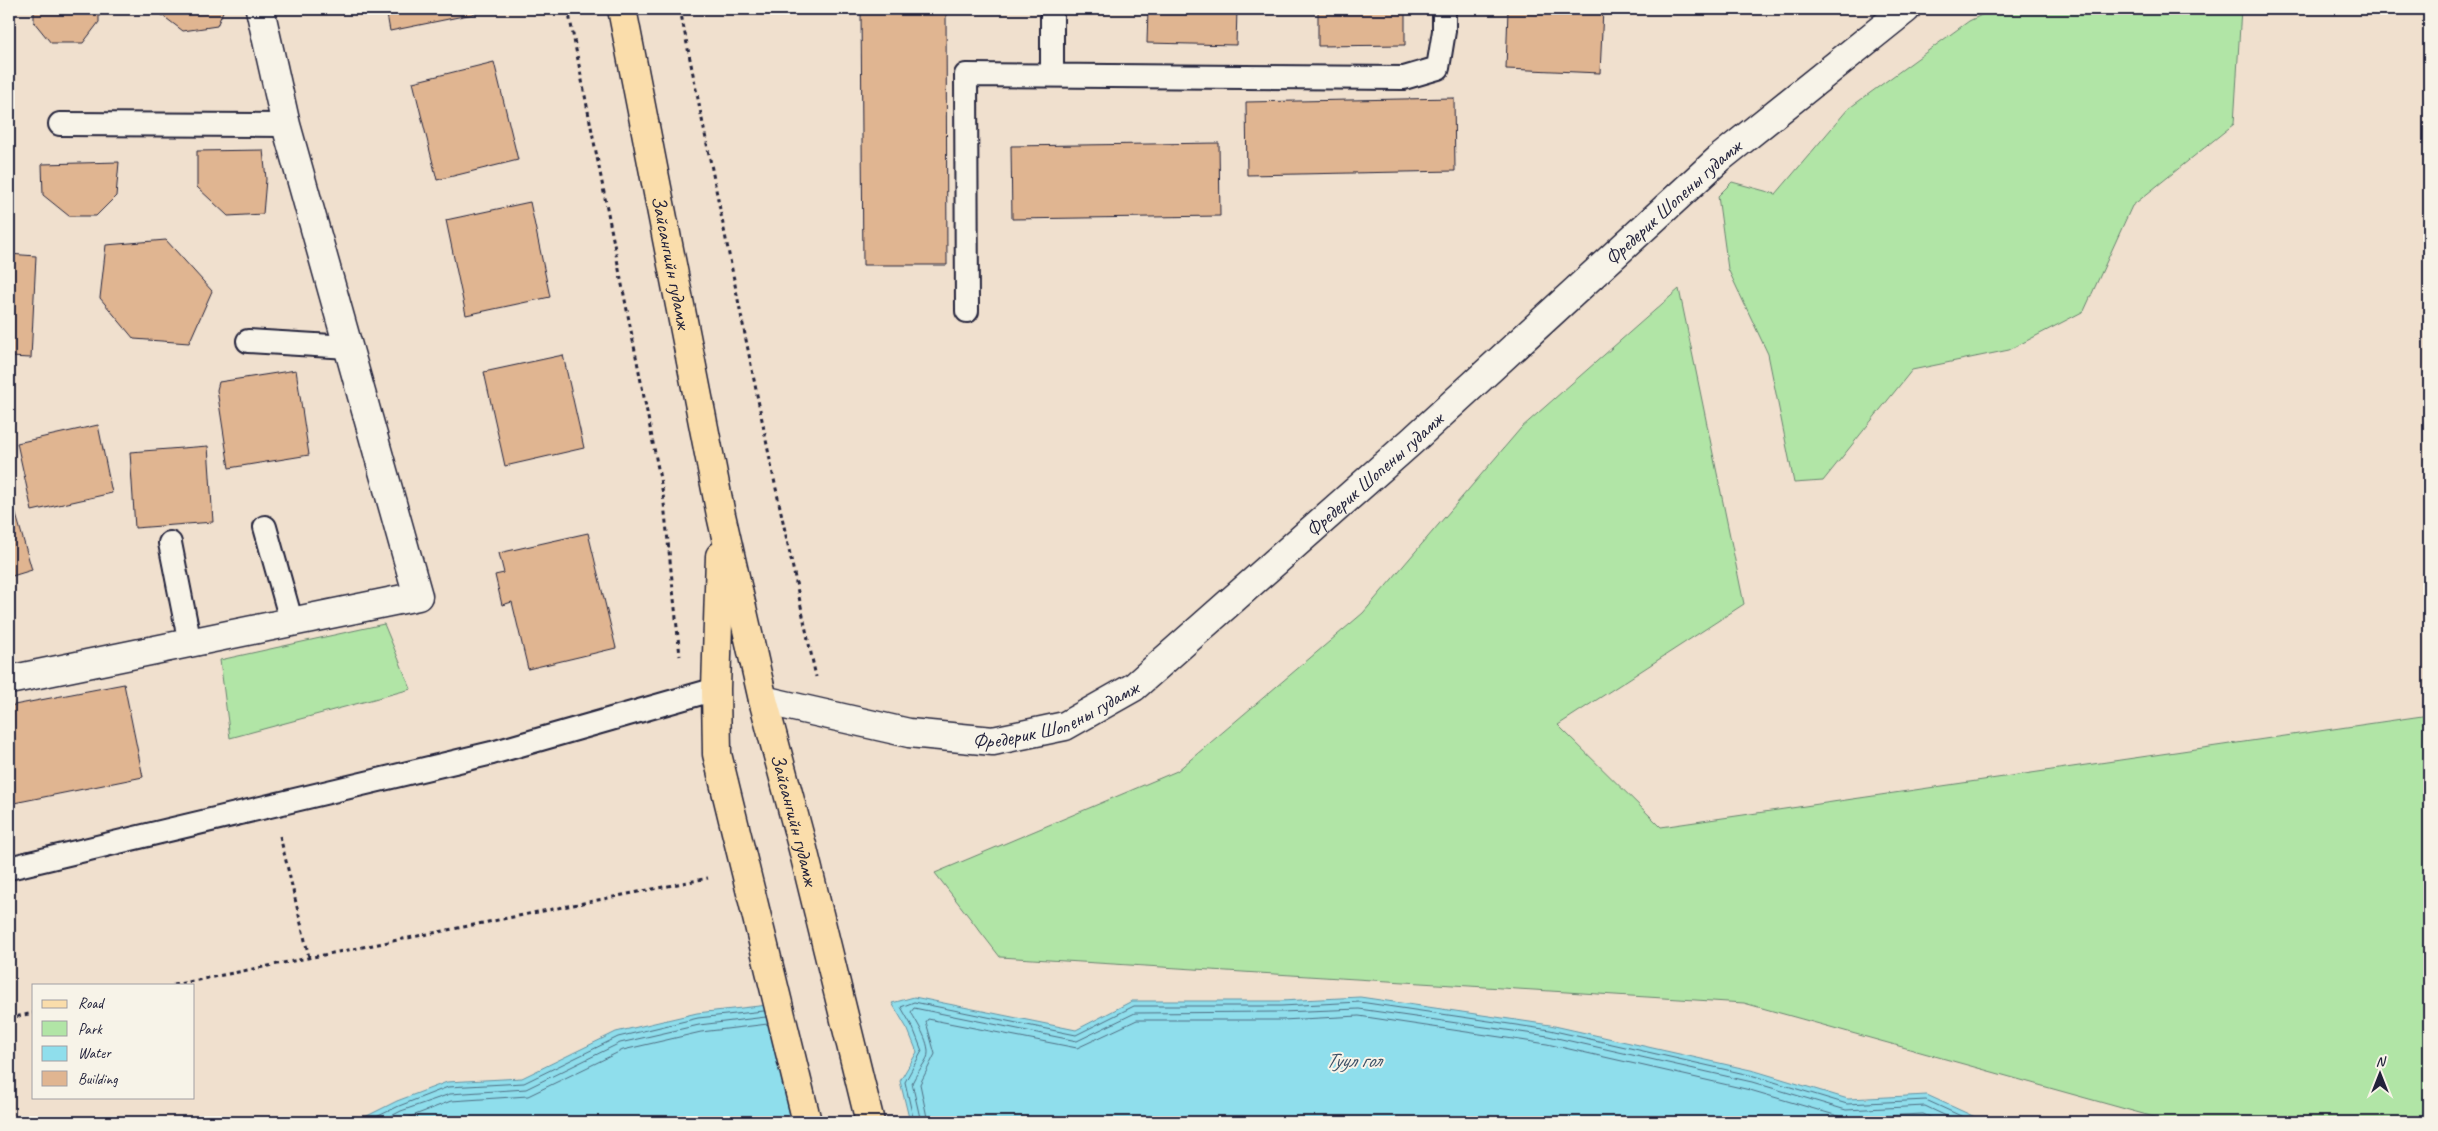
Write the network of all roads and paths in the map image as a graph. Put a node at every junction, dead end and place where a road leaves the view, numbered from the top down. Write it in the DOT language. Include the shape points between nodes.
graph roads {
  1 [pos="260,9"];
  2 [pos="568,9"];
  3 [pos="622,9"];
  4 [pos="680,9"];
  5 [pos="1052,9"];
  6 [pos="1444,9"];
  7 [pos="1906,9"];
  8 [pos="1052,75"];
  9 [pos="60,124"];
  10 [pos="286,125"];
  11 [pos="967,310"];
  12 [pos="248,341"];
  13 [pos="349,347"];
  14 [pos="721,515"];
  15 [pos="264,527"];
  16 [pos="170,543"];
  17 [pos="291,620"];
  18 [pos="190,644"];
  19 [pos="9,680"];
  20 [pos="716,689"];
  21 [pos="685,698"];
  22 [pos="763,700"];
  23 [pos="809,712"];
  24 [pos="284,856"];
  25 [pos="9,868"];
  26 [pos="708,878"];
  27 [pos="309,957"];
  28 [pos="178,984"];
  29 [pos="32,1013"];
  30 [pos="9,1018"];
  31 [pos="807,1122"];
  32 [pos="870,1122"];
  1 -- 10 [label="street"];
  2 -- 21 [label="path" via="663,494"];
  3 -- 14 [label="main road, Зайсангийн гудамж"];
  4 -- 23 [label="path" via="771,464 817,674"];
  5 -- 8 [label="lane"];
  6 -- 8 [label="lane" via="1438,68 1404,78"];
  7 -- 23 [label="street, Фредерик Шопены гудамж" via="1720,158 1412,441 1134,687 1065,726 993,741 909,732"];
  8 -- 11 [label="lane" via="966,75"];
  9 -- 10 [label="lane"];
  10 -- 13 [label="street"];
  12 -- 13 [label="lane"];
  13 -- 17 [label="street" via="418,596"];
  14 -- 20 [label="main road, Зайсангийн гудамж"];
  14 -- 22 [label="main road, Зайсангийн гудамж"];
  15 -- 17 [label="lane"];
  16 -- 18 [label="lane"];
  17 -- 18 [label="street"];
  18 -- 19 [label="street"];
  20 -- 21 [label="lane"];
  20 -- 31 [label="main road, Зайсангийн гудамж" via="717,754"];
  21 -- 25 [label="lane" via="492,752"];
  22 -- 23 [label="street, Фредерик Шопены гудамж"];
  22 -- 32 [label="main road, Зайсангийн гудамж"];
  24 -- 27 [label="path"];
  26 -- 27 [label="path"];
  27 -- 28 [label="path"];
  29 -- 30 [label="path"];
}
